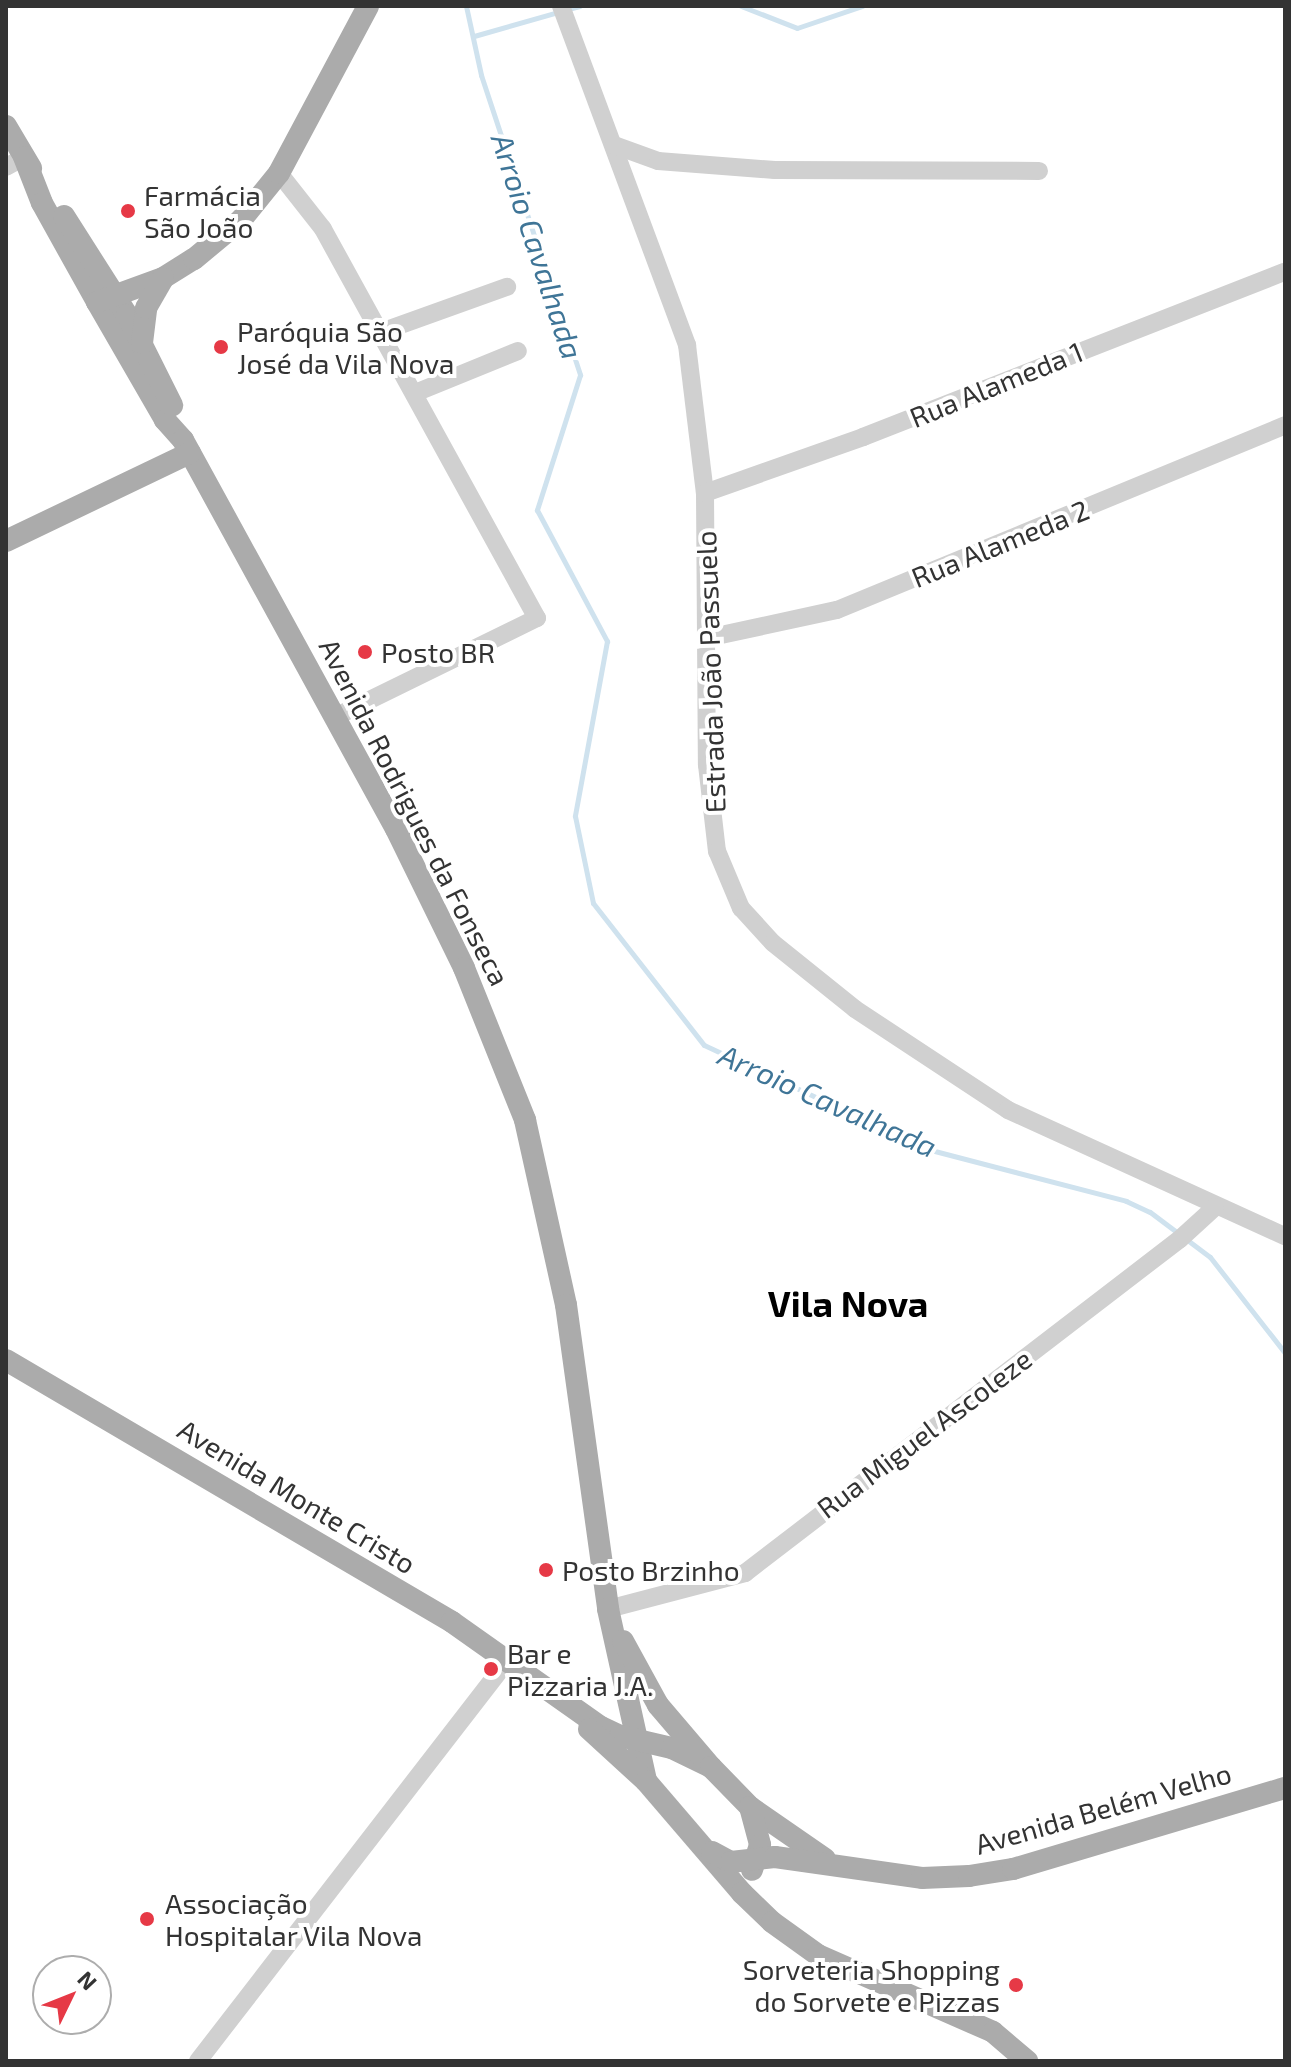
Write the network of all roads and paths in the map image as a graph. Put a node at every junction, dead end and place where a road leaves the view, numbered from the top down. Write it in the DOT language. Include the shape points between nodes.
graph roads {
  1 [pos="368,6"];
  2 [pos="561,6"];
  3 [pos="6,126"];
  4 [pos="614,145"];
  5 [pos="15,162"];
  6 [pos="1039,171"];
  7 [pos="279,173"];
  8 [pos="1285,272"];
  9 [pos="163,278"];
  10 [pos="507,287"];
  11 [pos="106,298"];
  12 [pos="119,321"];
  13 [pos="381,332"];
  14 [pos="142,347"];
  15 [pos="518,351"];
  16 [pos="415,393"];
  17 [pos="1285,425"];
  18 [pos="186,446"];
  19 [pos="705,493"];
  20 [pos="6,541"];
  21 [pos="707,638"];
  22 [pos="337,716"];
  23 [pos="1215,1207"];
  24 [pos="1285,1236"];
  25 [pos="6,1360"];
  26 [pos="608,1609"];
  27 [pos="507,1661"];
  28 [pos="549,1694"];
  29 [pos="636,1740"];
  30 [pos="711,1767"];
  31 [pos="646,1781"];
  32 [pos="1285,1788"];
  33 [pos="750,1807"];
  34 [pos="706,1847"];
  35 [pos="757,1858"];
  36 [pos="840,1867"];
  37 [pos="752,1903"];
  38 [pos="198,2061"];
  39 [pos="1027,2061"];
  1 -- 7 [label="main road"];
  2 -- 4 [label="street, Estrada João Passuelo"];
  3 -- 5 [label="main road"];
  4 -- 6 [label="street" via="658,161 775,170"];
  4 -- 19 [label="street, Estrada João Passuelo" via="687,345"];
  5 -- 11 [label="main road"];
  7 -- 9 [label="main road" via="232,227"];
  7 -- 13 [label="street" via="317,220"];
  8 -- 19 [label="street, Rua Alameda 1"];
  9 -- 11 [label="main road"];
  9 -- 12 [label="main road"];
  9 -- 14 [label="main road" via="146,308"];
  10 -- 13 [label="street"];
  11 -- 12 [label="main road"];
  12 -- 14 [label="main road"];
  12 -- 18 [label="main road" via="165,420"];
  13 -- 16 [label="street"];
  14 -- 18 [label="main road" via="177,414"];
  15 -- 16 [label="street"];
  16 -- 22 [label="street" via="537,618"];
  17 -- 21 [label="street, Rua Alameda 2" via="837,610"];
  18 -- 20 [label="main road"];
  18 -- 22 [label="main road, Avenida Rodrigues da Fonseca"];
  19 -- 21 [label="street, Estrada João Passuelo"];
  21 -- 23 [label="street, Estrada João Passuelo" via="707,765 717,851 741,908 773,943 855,1009 1008,1110"];
  22 -- 26 [label="main road, Avenida Rodrigues da Fonseca" via="464,968 525,1120 566,1305"];
  23 -- 24 [label="street, Estrada João Passuelo"];
  23 -- 26 [label="street, Rua Miguel Ascoleze" via="745,1573"];
  25 -- 27 [label="main road, Avenida Monte Cristo" via="452,1622"];
  26 -- 29 [label="main road, Avenida Rodrigues da Fonseca"];
  26 -- 30 [label="main road, Avenida Rodrigues da Fonseca" via="658,1705"];
  27 -- 28 [label="main road, Avenida Monte Cristo"];
  27 -- 38 [label="street"];
  28 -- 29 [label="main road, Avenida Monte Cristo" via="601,1727"];
  28 -- 31 [label="main road, Avenida Monte Cristo"];
  29 -- 30 [label="main road, Avenida Monte Cristo" via="672,1748"];
  29 -- 31 [label="main road, Avenida Rodrigues da Fonseca"];
  30 -- 33 [label="main road, Avenida Rodrigues da Fonseca"];
  31 -- 34 [label="main road, Avenida Monte Cristo"];
  32 -- 36 [label="main road, Avenida Belém Velho" via="1013,1869 922,1878"];
  33 -- 35 [label="main road" via="758,1828"];
  33 -- 36 [label="main road, Avenida Belém Velho"];
  34 -- 35 [label="main road, Avenida Belém Velho" via="731,1862"];
  34 -- 37 [label="main road, Avenida Monte Cristo"];
  35 -- 36 [label="main road, Avenida Belém Velho"];
  35 -- 37 [label="main road" via="749,1884"];
  37 -- 39 [label="main road, Avenida Monte Cristo" via="818,1955 993,2032"];
}
